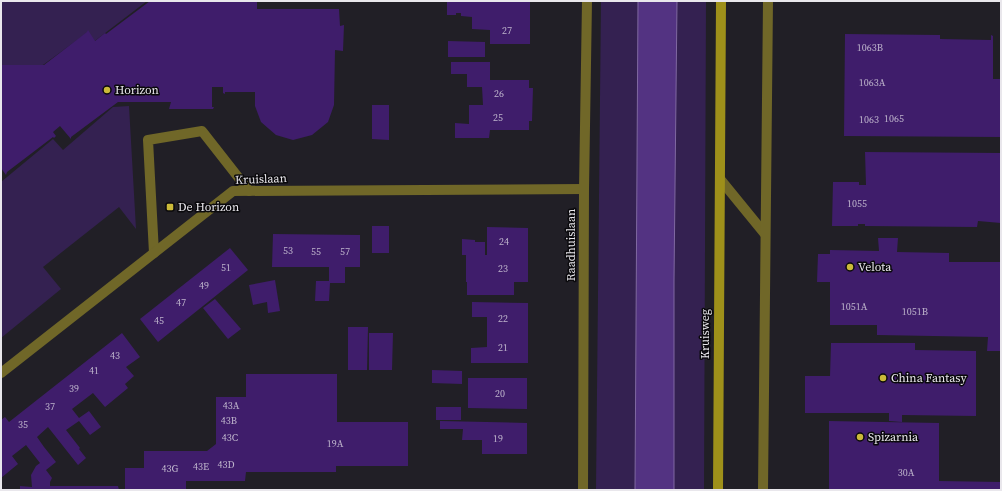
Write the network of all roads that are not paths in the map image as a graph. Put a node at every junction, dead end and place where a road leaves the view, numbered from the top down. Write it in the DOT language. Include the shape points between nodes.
graph roads {
  1 [pos="587,1"];
  2 [pos="721,1"];
  3 [pos="768,1"];
  4 [pos="720,179"];
  5 [pos="584,189"];
  6 [pos="249,191"];
  7 [pos="765,234"];
  8 [pos="154,253"];
  9 [pos="1,373"];
  10 [pos="582,490"];
  11 [pos="718,490"];
  12 [pos="763,490"];
  1 -- 5 [label="street, Raadhuislaan"];
  2 -- 4 [label="street, Kruisweg"];
  3 -- 7 [label="street"];
  4 -- 7 [label="street"];
  4 -- 11 [label="street, Kruisweg"];
  5 -- 6 [label="street, Kruislaan"];
  5 -- 10 [label="street, Raadhuislaan"];
  6 -- 8 [label="street, Kruislaan" via="233,191"];
  6 -- 8 [label="street" via="202,131 148,140"];
  7 -- 12 [label="street"];
  8 -- 9 [label="street, Kruislaan"];
}
